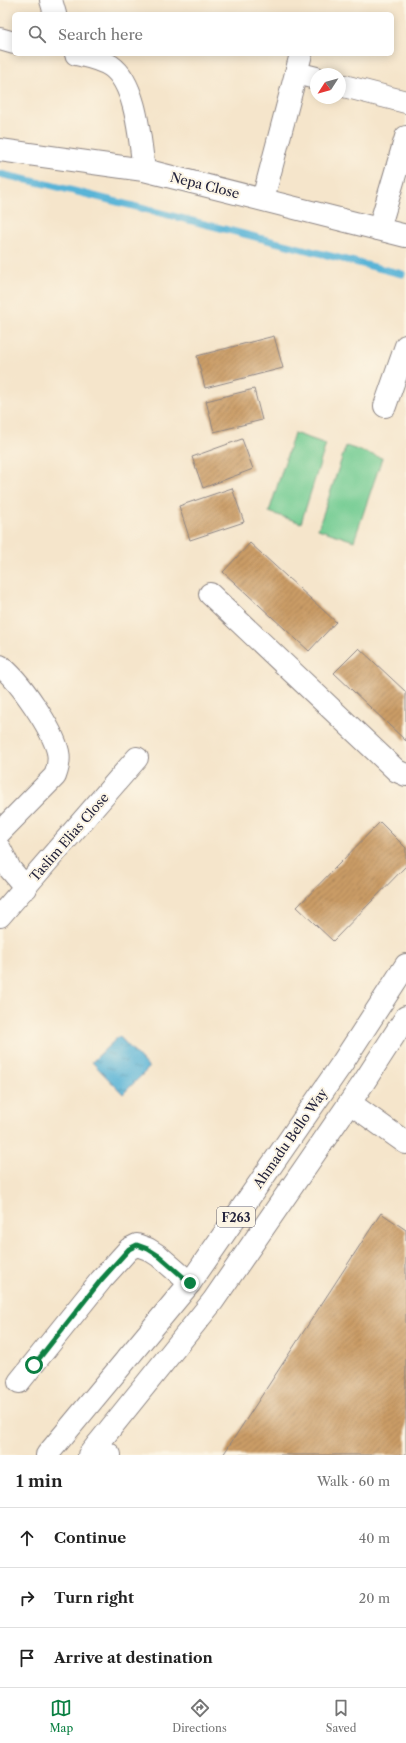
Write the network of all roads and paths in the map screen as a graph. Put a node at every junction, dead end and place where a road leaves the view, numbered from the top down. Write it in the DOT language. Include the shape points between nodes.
graph roads {
  1 [pos="51,0"];
  2 [pos="54,12"];
  3 [pos="0,39"];
  4 [pos="12,43"];
  5 [pos="86,56"];
  6 [pos="304,68"];
  7 [pos="346,87"];
  8 [pos="406,102"];
  9 [pos="406,137"];
  10 [pos="0,150"];
  11 [pos="144,170"];
  12 [pos="263,199"];
  13 [pos="379,229"];
  14 [pos="406,236"];
  15 [pos="406,346"];
  16 [pos="386,406"];
  17 [pos="210,594"];
  18 [pos="0,666"];
  19 [pos="137,758"];
  20 [pos="406,775"];
  21 [pos="0,832"];
  22 [pos="0,848"];
  23 [pos="26,888"];
  24 [pos="0,916"];
  25 [pos="406,965"];
  26 [pos="406,1017"];
  27 [pos="366,1027"];
  28 [pos="390,1043"];
  29 [pos="350,1103"];
  30 [pos="406,1143"];
  31 [pos="190,1283"];
  32 [pos="19,1382"];
  33 [pos="99,1452"];
  34 [pos="48,1455"];
  1 -- 2 [label="main road"];
  3 -- 4 [label="main road"];
  5 -- 11 [label="main road" via="112,67 121,76 134,111"];
  6 -- 12 [label="main road"];
  7 -- 8 [label="main road"];
  9 -- 13 [label="main road"];
  10 -- 11 [label="main road, Nepa Close"];
  11 -- 12 [label="main road, Nepa Close"];
  12 -- 13 [label="main road, Nepa Close"];
  13 -- 14 [label="main road, Nepa Close"];
  15 -- 16 [label="main road"];
  17 -- 20 [label="main road" via="397,772"];
  18 -- 21 [label="main road" via="22,689 43,719 58,752 59,766 56,776"];
  19 -- 23 [label="main road, Taslim Elias Close"];
  22 -- 23 [label="main road" via="10,868"];
  23 -- 24 [label="main road, Taslim Elias Close"];
  25 -- 27 [label="main road, Ahmadu Bello Way / F263"];
  26 -- 28 [label="main road, F263"];
  27 -- 28 [label="main road"];
  27 -- 31 [label="main road, Ahmadu Bello Way / F263"];
  28 -- 29 [label="main road, F263"];
  29 -- 30 [label="main road"];
  29 -- 33 [label="main road, F263" via="214,1301"];
  31 -- 32 [label="main road" via="148,1249 137,1245 129,1249"];
  31 -- 34 [label="main road, Ahmadu Bello Way / F263"];
}
